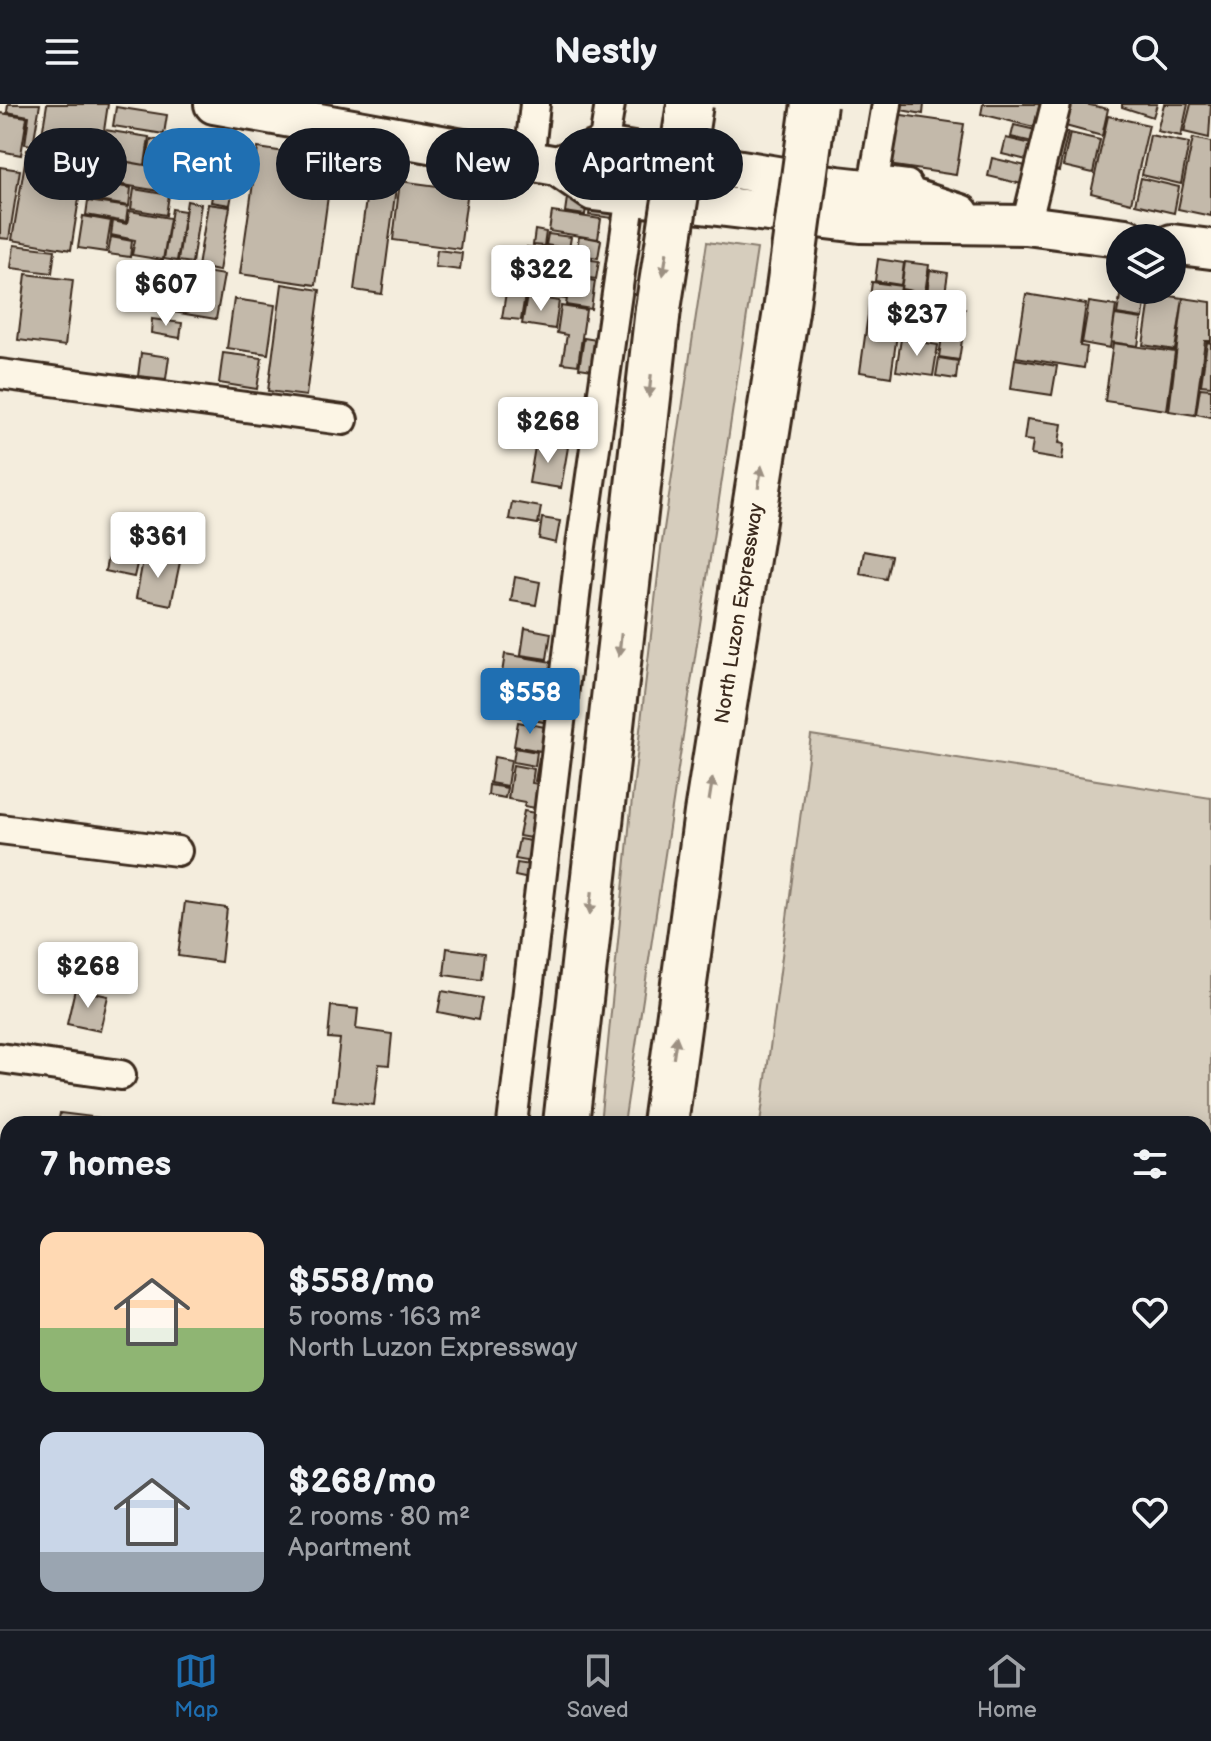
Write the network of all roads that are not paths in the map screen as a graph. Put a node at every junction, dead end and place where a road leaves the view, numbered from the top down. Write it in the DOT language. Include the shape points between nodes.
graph roads {
  1 [pos="214,104"];
  2 [pos="535,104"];
  3 [pos="610,104"];
  4 [pos="690,104"];
  5 [pos="814,104"];
  6 [pos="887,104"];
  7 [pos="1056,104"];
  8 [pos="606,128"];
  9 [pos="555,160"];
  10 [pos="543,163"];
  11 [pos="555,170"];
  12 [pos="743,170"];
  13 [pos="630,200"];
  14 [pos="672,200"];
  15 [pos="988,223"];
  16 [pos="1026,225"];
  17 [pos="1106,235"];
  18 [pos="1186,246"];
  19 [pos="1211,249"];
  20 [pos="0,374"];
  21 [pos="343,420"];
  22 [pos="0,829"];
  23 [pos="177,851"];
  24 [pos="0,1058"];
  25 [pos="121,1075"];
  26 [pos="513,1116"];
  27 [pos="567,1116"];
  28 [pos="666,1116"];
  1 -- 10 [label="main road"];
  2 -- 10 [label="street"];
  3 -- 8 [label="street"];
  4 -- 27 [label="highway, one-way, bridge" via="658,309"];
  28 -- 5 [label="highway, North Luzon Expressway, one-way, bridge"];
  6 -- 15 [label="street" via="875,174 883,182 956,195"];
  7 -- 16 [label="street"];
  9 -- 10 [label="main road"];
  10 -- 11 [label="main road"];
  12 -- 15 [label="main road" via="892,192"];
  13 -- 26 [label="street" via="581,546"];
  14 -- 15 [label="main road" via="860,223"];
  15 -- 16 [label="main road"];
  16 -- 17 [label="main road"];
  18 -- 19 [label="main road"];
  20 -- 21 [label="street"];
  22 -- 23 [label="street"];
  24 -- 25 [label="street"];
}
